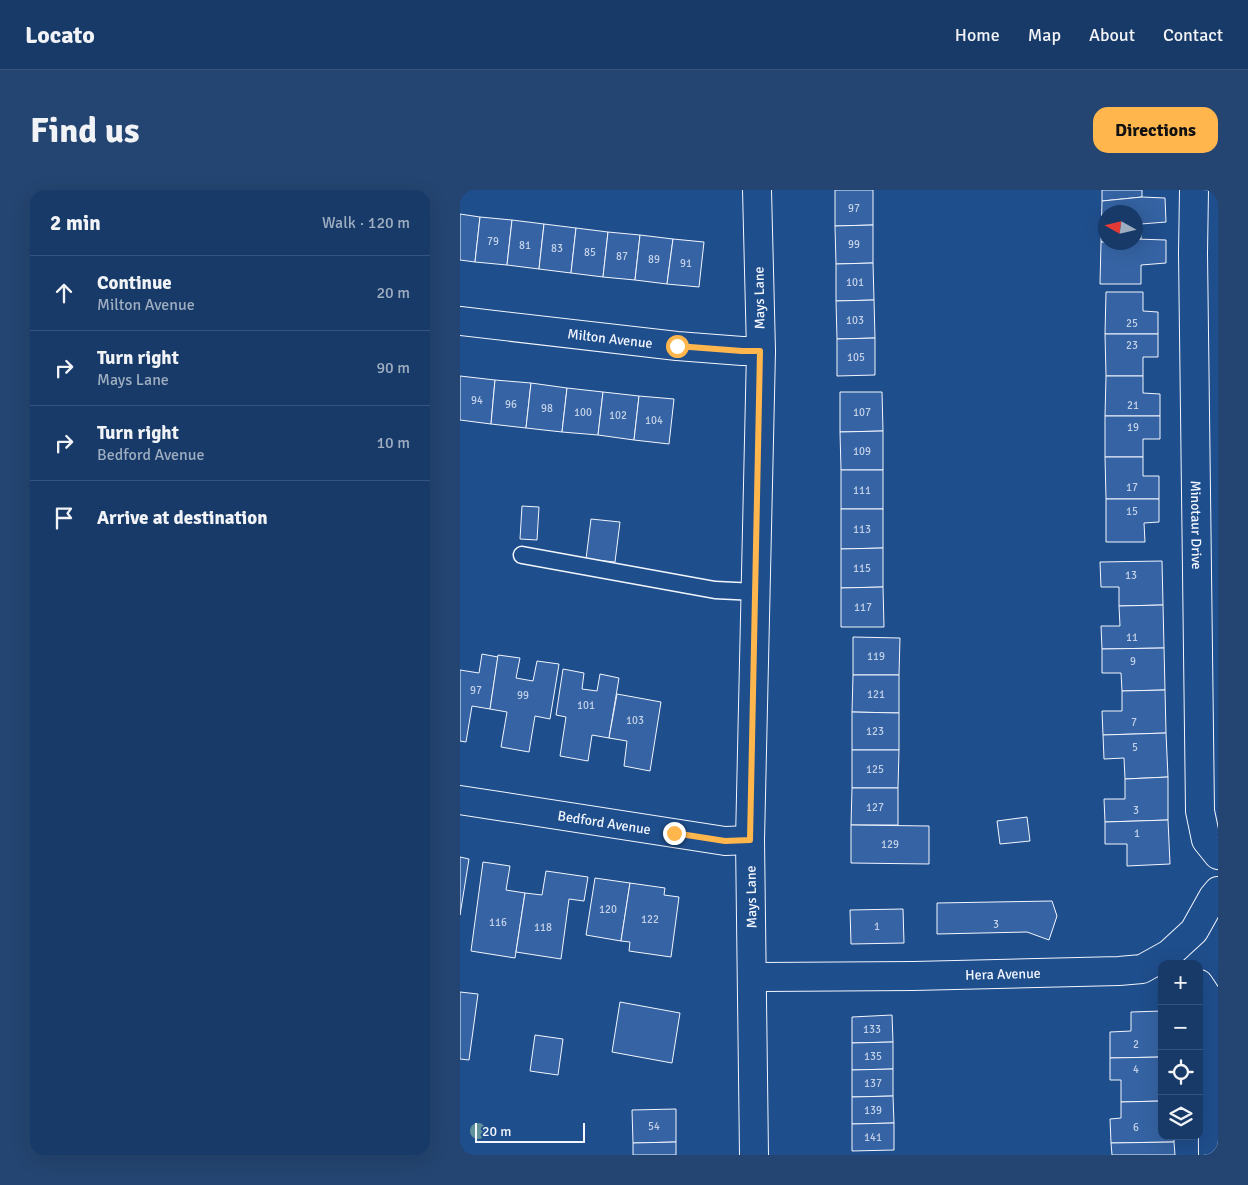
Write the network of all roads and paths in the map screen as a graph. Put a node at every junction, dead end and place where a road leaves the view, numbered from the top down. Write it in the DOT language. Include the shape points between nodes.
graph roads {
  1 [pos="757,190"];
  2 [pos="1194,190"];
  3 [pos="460,321"];
  4 [pos="760,351"];
  5 [pos="522,555"];
  6 [pos="756,592"];
  7 [pos="460,800"];
  8 [pos="750,840"];
  9 [pos="1218,855"];
  10 [pos="1218,891"];
  11 [pos="1174,959"];
  12 [pos="752,977"];
  13 [pos="1203,990"];
  14 [pos="1215,1027"];
  15 [pos="754,1155"];
  16 [pos="1213,1155"];
  1 -- 4 [label="street, Mays Lane"];
  2 -- 9 [label="street, Minotaur Drive" via="1200,811 1206,840"];
  3 -- 4 [label="street, Milton Avenue" via="677,346"];
  4 -- 6 [label="street, Mays Lane"];
  5 -- 6 [label="lane" via="715,590"];
  6 -- 8 [label="street, Mays Lane"];
  7 -- 8 [label="street, Bedford Avenue" via="725,841"];
  8 -- 12 [label="street, Mays Lane"];
  10 -- 11 [label="street, Hera Avenue"];
  11 -- 12 [label="street, Hera Avenue" via="1142,969 1119,971"];
  12 -- 15 [label="street, Mays Lane"];
  13 -- 14 [label="street" via="1212,1008"];
  14 -- 16 [label="street"];
}
